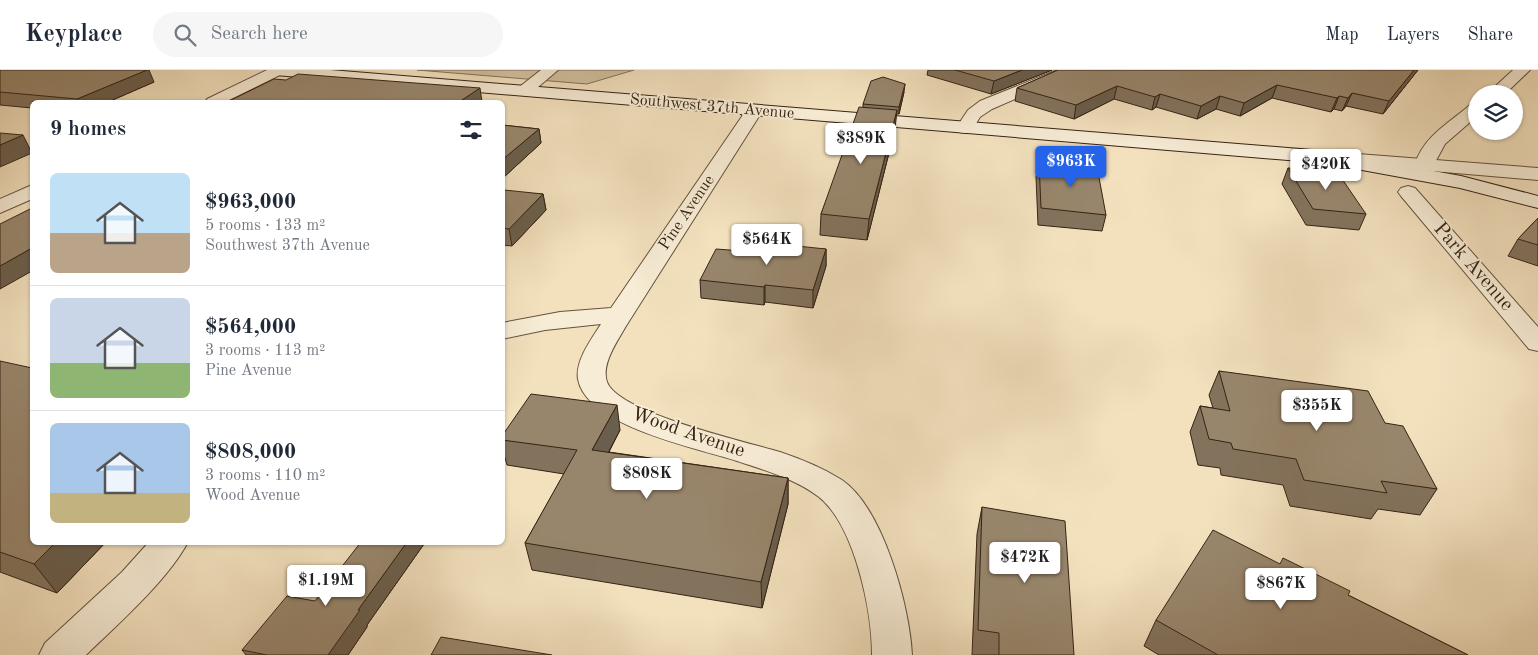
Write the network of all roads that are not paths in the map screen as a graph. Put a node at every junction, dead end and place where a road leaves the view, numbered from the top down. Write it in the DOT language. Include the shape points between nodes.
graph roads {
  1 [pos="283,70"];
  2 [pos="550,70"];
  3 [pos="1070,70"];
  4 [pos="1522,70"];
  5 [pos="1505,85"];
  6 [pos="524,91"];
  7 [pos="217,100"];
  8 [pos="755,110"];
  9 [pos="1468,116"];
  10 [pos="965,128"];
  11 [pos="1345,159"];
  12 [pos="1425,164"];
  13 [pos="1538,174"];
  14 [pos="30,192"];
  15 [pos="1408,192"];
  16 [pos="1538,202"];
  17 [pos="0,206"];
  18 [pos="619,316"];
  19 [pos="505,330"];
  20 [pos="1538,343"];
  21 [pos="168,545"];
  22 [pos="59,655"];
  23 [pos="892,655"];
  1 -- 6 [label="street, Southwest 37th Avenue"];
  1 -- 7 [label="street"];
  2 -- 6 [label="street"];
  3 -- 10 [label="street" via="986,105 970,118"];
  4 -- 5 [label="street"];
  6 -- 8 [label="street, Southwest 37th Avenue"];
  8 -- 10 [label="street, Southwest 37th Avenue"];
  8 -- 18 [label="street, Pine Avenue"];
  9 -- 12 [label="street" via="1438,139 1430,148"];
  10 -- 11 [label="street, Southwest 37th Avenue"];
  11 -- 12 [label="street, Southwest 37th Avenue"];
  11 -- 16 [label="street" via="1461,182"];
  12 -- 13 [label="street, Southwest 37th Avenue"];
  14 -- 17 [label="street"];
  15 -- 20 [label="street, Park Avenue"];
  18 -- 19 [label="street" via="561,320"];
  18 -- 23 [label="street, Wood Avenue" via="592,368 591,379 595,388 610,404 643,420 801,473 832,490 851,509 878,572"];
  21 -- 22 [label="street"];
}
